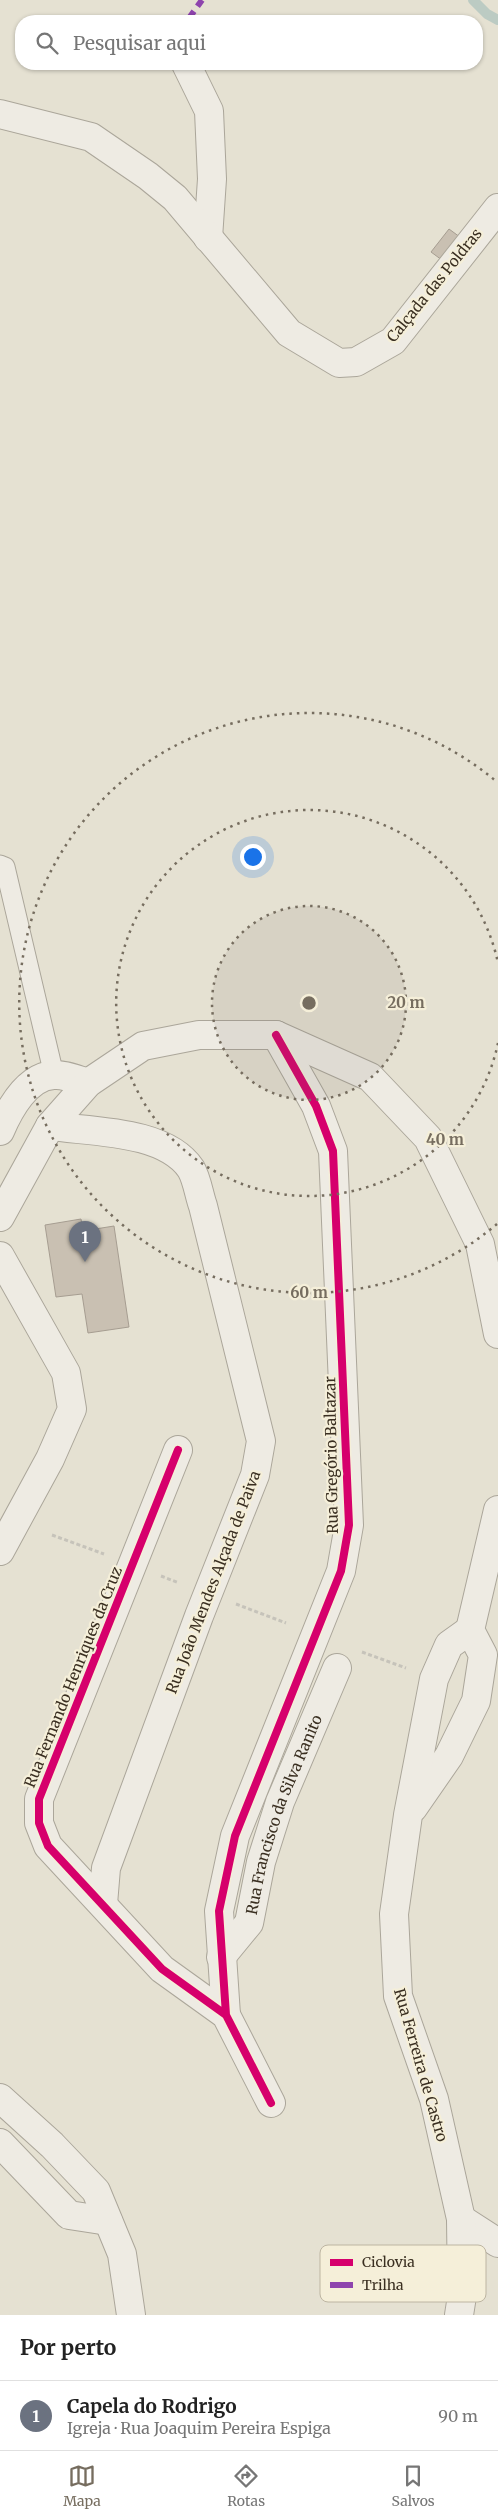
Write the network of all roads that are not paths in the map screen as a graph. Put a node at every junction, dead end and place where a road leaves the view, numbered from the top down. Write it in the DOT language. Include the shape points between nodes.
graph roads {
  1 [pos="189,70"];
  2 [pos="0,114"];
  3 [pos="498,208"];
  4 [pos="208,238"];
  5 [pos="0,866"];
  6 [pos="276,1035"];
  7 [pos="54,1075"];
  8 [pos="88,1083"];
  9 [pos="50,1126"];
  10 [pos="0,1131"];
  11 [pos="4,1201"];
  12 [pos="0,1256"];
  13 [pos="498,1334"];
  14 [pos="178,1450"];
  15 [pos="498,1510"];
  16 [pos="0,1551"];
  17 [pos="470,1630"];
  18 [pos="337,1668"];
  19 [pos="408,1815"];
  20 [pos="103,1904"];
  21 [pos="221,1957"];
  22 [pos="226,2015"];
  23 [pos="0,2098"];
  24 [pos="271,2102"];
  25 [pos="0,2144"];
  26 [pos="461,2219"];
  27 [pos="108,2221"];
  28 [pos="498,2242"];
  29 [pos="461,2245"];
  30 [pos="461,2302"];
  31 [pos="131,2315"];
  32 [pos="460,2315"];
  1 -- 4 [label="street" via="209,111 212,179"];
  2 -- 4 [label="street, Calçada das Poldras" via="91,137 175,198"];
  3 -- 4 [label="street, Calçada das Poldras" via="393,341 356,362 339,363 289,333"];
  5 -- 7 [label="lane" via="5,867"];
  6 -- 8 [label="street" via="200,1035 143,1046"];
  6 -- 13 [label="street" via="370,1078 428,1138 480,1244"];
  6 -- 21 [label="street, Rua Gregório Baltazar" via="316,1106 333,1151 349,1525 342,1571 235,1836 219,1911"];
  7 -- 8 [label="street"];
  7 -- 10 [label="street" via="34,1082 14,1103"];
  8 -- 9 [label="street"];
  9 -- 11 [label="street"];
  9 -- 20 [label="street, Rua João Mendes Alçada de Paiva" via="144,1138 174,1153 191,1170 262,1441 254,1475 106,1868"];
  12 -- 16 [label="street" via="66,1373 72,1409 50,1459"];
  14 -- 20 [label="street, Rua Fernando Henriques da Cruz" via="39,1799 39,1824 48,1846"];
  15 -- 17 [label="street"];
  17 -- 19 [label="street, Rua Ferreira de Castro" via="449,1644 434,1679"];
  17 -- 19 [label="street" via="482,1655 476,1701 449,1756"];
  18 -- 21 [label="street, Rua Francisco da Silva Ranito" via="280,1802 261,1862 249,1923"];
  19 -- 26 [label="street, Rua Ferreira de Castro" via="394,1914 398,1996 434,2099"];
  20 -- 22 [label="street, Rua Fernando Henriques da Cruz" via="162,1969"];
  21 -- 22 [label="street, Rua Gregório Baltazar"];
  22 -- 24 [label="street, Rua Fernando Henriques da Cruz"];
  23 -- 27 [label="street" via="96,2191"];
  25 -- 27 [label="street" via="69,2215"];
  26 -- 28 [label="street"];
  26 -- 29 [label="street, Rua Ferreira de Castro"];
  27 -- 31 [label="street" via="122,2254"];
  30 -- 32 [label="street, Rua Ferreira de Castro"];
}
